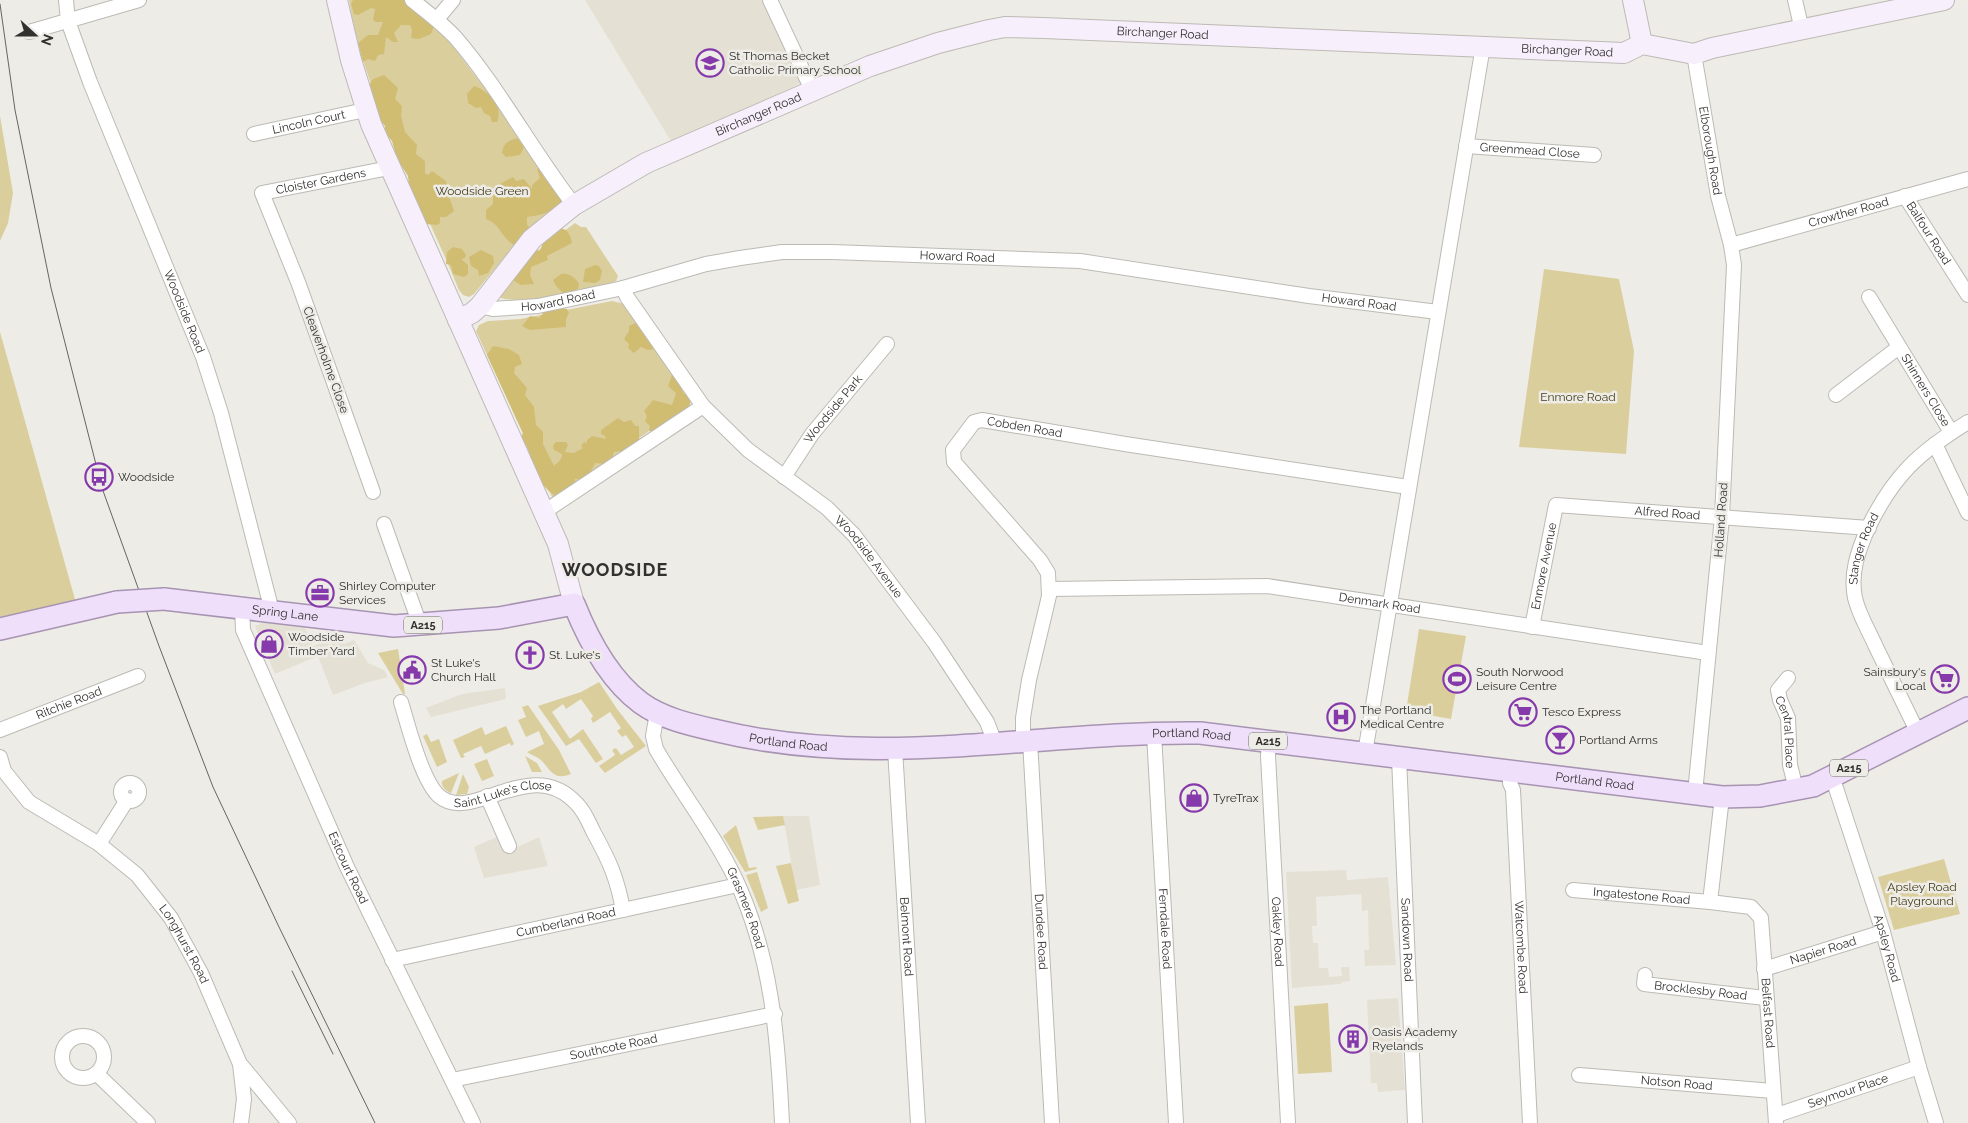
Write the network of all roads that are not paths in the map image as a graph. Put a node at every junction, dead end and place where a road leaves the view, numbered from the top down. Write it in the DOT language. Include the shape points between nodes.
graph roads {
  1 [pos="66,0"];
  2 [pos="139,0"];
  3 [pos="337,0"];
  4 [pos="412,0"];
  5 [pos="453,0"];
  6 [pos="770,0"];
  7 [pos="1633,0"];
  8 [pos="1794,0"];
  9 [pos="1944,0"];
  10 [pos="68,20"];
  11 [pos="437,20"];
  12 [pos="1802,30"];
  13 [pos="29,32"];
  14 [pos="1642,44"];
  15 [pos="1483,46"];
  16 [pos="1694,54"];
  17 [pos="813,92"];
  18 [pos="366,110"];
  19 [pos="254,134"];
  20 [pos="1466,146"];
  21 [pos="1594,155"];
  22 [pos="389,168"];
  23 [pos="1968,178"];
  24 [pos="1905,196"];
  25 [pos="574,205"];
  26 [pos="276,230"];
  27 [pos="1731,246"];
  28 [pos="623,288"];
  29 [pos="1968,295"];
  30 [pos="1869,297"];
  31 [pos="480,306"];
  32 [pos="1438,312"];
  33 [pos="458,320"];
  34 [pos="887,344"];
  35 [pos="1899,347"];
  36 [pos="1836,395"];
  37 [pos="703,406"];
  38 [pos="1968,422"];
  39 [pos="1952,432"];
  40 [pos="1935,444"];
  41 [pos="784,477"];
  42 [pos="1408,487"];
  43 [pos="373,492"];
  44 [pos="1556,505"];
  45 [pos="544,512"];
  46 [pos="1968,513"];
  47 [pos="1722,517"];
  48 [pos="384,524"];
  49 [pos="1869,528"];
  50 [pos="1050,589"];
  51 [pos="574,604"];
  52 [pos="1388,605"];
  53 [pos="242,608"];
  54 [pos="272,611"];
  55 [pos="420,625"];
  56 [pos="1532,627"];
  57 [pos="0,629"];
  58 [pos="1708,653"];
  59 [pos="138,676"];
  60 [pos="1788,678"];
  61 [pos="400,702"];
  62 [pos="1968,708"];
  63 [pos="658,713"];
  64 [pos="0,730"];
  65 [pos="1918,733"];
  66 [pos="1154,734"];
  67 [pos="1270,741"];
  68 [pos="1027,742"];
  69 [pos="995,743"];
  70 [pos="895,749"];
  71 [pos="1365,753"];
  72 [pos="0,757"];
  73 [pos="1399,758"];
  74 [pos="1832,776"];
  75 [pos="1512,781"];
  76 [pos="1796,789"];
  77 [pos="1694,793"];
  78 [pos="486,796"];
  79 [pos="1722,797"];
  80 [pos="127,800"];
  81 [pos="99,844"];
  82 [pos="508,846"];
  83 [pos="738,885"];
  84 [pos="1573,890"];
  85 [pos="1710,902"];
  86 [pos="1751,907"];
  87 [pos="623,910"];
  88 [pos="1883,932"];
  89 [pos="392,960"];
  90 [pos="1764,969"];
  91 [pos="1645,975"];
  92 [pos="1766,998"];
  93 [pos="775,1014"];
  94 [pos="240,1064"];
  95 [pos="1918,1068"];
  96 [pos="97,1074"];
  97 [pos="1579,1075"];
  98 [pos="452,1080"];
  99 [pos="1774,1091"];
  100 [pos="1777,1119"];
  101 [pos="148,1123"];
  102 [pos="242,1123"];
  103 [pos="289,1123"];
  104 [pos="473,1123"];
  105 [pos="782,1123"];
  106 [pos="918,1123"];
  107 [pos="1052,1123"];
  108 [pos="1176,1123"];
  109 [pos="1288,1123"];
  110 [pos="1415,1123"];
  111 [pos="1530,1123"];
  112 [pos="1936,1123"];
  1 -- 10 [label="street, Woodside Road"];
  2 -- 10 [label="street"];
  3 -- 18 [label="street"];
  4 -- 11 [label="street"];
  5 -- 11 [label="street"];
  6 -- 17 [label="street"];
  7 -- 14 [label="street"];
  8 -- 12 [label="street"];
  9 -- 12 [label="street"];
  10 -- 13 [label="street"];
  10 -- 54 [label="street, Woodside Road" via="90,82 203,357 221,413"];
  11 -- 25 [label="street" via="470,56"];
  12 -- 16 [label="street"];
  14 -- 15 [label="street, Birchanger Road" via="1624,53"];
  14 -- 16 [label="street"];
  15 -- 17 [label="street, Birchanger Road" via="1005,27 938,43 870,66"];
  15 -- 20 [label="street"];
  16 -- 27 [label="street, Elborough Road" via="1718,196"];
  17 -- 25 [label="street, Birchanger Road" via="646,163"];
  18 -- 19 [label="street, Lincoln Court"];
  18 -- 22 [label="street"];
  20 -- 21 [label="street, Greenmead Close"];
  20 -- 32 [label="street"];
  22 -- 26 [label="street, Cloister Gardens" via="262,193"];
  22 -- 33 [label="street"];
  23 -- 24 [label="street, Crowther Road"];
  24 -- 27 [label="street, Crowther Road"];
  24 -- 29 [label="street, Balfour Road"];
  25 -- 31 [label="street, Birchanger Road" via="532,239"];
  26 -- 43 [label="street, Cleaverholme Close" via="298,282"];
  27 -- 47 [label="street, Holland Road" via="1734,266"];
  28 -- 31 [label="street, Howard Road" via="538,306 493,309"];
  28 -- 32 [label="street, Howard Road" via="706,264 782,252 948,255 1080,261"];
  28 -- 37 [label="street"];
  30 -- 35 [label="street, Shinners Close"];
  31 -- 33 [label="street, Birchanger Road"];
  32 -- 42 [label="street"];
  33 -- 45 [label="street"];
  34 -- 41 [label="street, Woodside Park" via="812,434"];
  35 -- 36 [label="street, Shinners Close"];
  35 -- 39 [label="street, Shinners Close"];
  37 -- 41 [label="street, Woodside Avenue" via="748,450"];
  37 -- 45 [label="street"];
  38 -- 39 [label="street, Stanger Road"];
  39 -- 40 [label="street, Stanger Road"];
  40 -- 46 [label="street"];
  40 -- 49 [label="street, Stanger Road" via="1893,483"];
  41 -- 69 [label="street, Woodside Avenue" via="827,508 854,535 934,642 987,722"];
  42 -- 50 [label="street, Cobden Road" via="982,420 974,422 953,450 954,462 1040,560 1048,573"];
  42 -- 52 [label="street"];
  44 -- 47 [label="street, Alfred Road"];
  44 -- 56 [label="street, Enmore Avenue"];
  45 -- 51 [label="street" via="562,556"];
  47 -- 49 [label="street, Alfred Road"];
  47 -- 58 [label="street, Holland Road"];
  48 -- 55 [label="street"];
  49 -- 65 [label="street, Stanger Road" via="1856,560 1853,582 1856,600"];
  50 -- 52 [label="street, Denmark Road" via="1268,586"];
  50 -- 68 [label="street, Cobden Road" via="1023,718"];
  51 -- 55 [label="main road, Spring Lane / A215" via="499,618"];
  51 -- 63 [label="main road, Portland Road / A215" via="621,685 634,698"];
  52 -- 56 [label="street, Denmark Road"];
  52 -- 71 [label="street"];
  53 -- 54 [label="main road, Spring Lane / A215"];
  53 -- 57 [label="main road, Spring Lane / A215, bridge" via="164,599 116,602"];
  53 -- 89 [label="street, Estcourt Road" via="243,630 328,825"];
  54 -- 55 [label="main road, Spring Lane / A215" via="356,623"];
  56 -- 58 [label="street, Denmark Road"];
  58 -- 77 [label="street, Holland Road"];
  59 -- 64 [label="street, Ritchie Road"];
  60 -- 76 [label="street, Central Place" via="1778,690 1788,718 1790,765"];
  61 -- 78 [label="street, Saint Luke's Close" via="414,746 438,795 457,803 472,802"];
  62 -- 65 [label="main road, Portland Road / A215"];
  63 -- 70 [label="main road, Portland Road / A215" via="698,726 775,742 822,748"];
  63 -- 83 [label="street, Grasmere Road" via="653,736 656,749"];
  65 -- 74 [label="main road, Portland Road / A215"];
  66 -- 67 [label="main road, Portland Road / A215" via="1200,733"];
  66 -- 68 [label="main road, Portland Road / A215"];
  66 -- 108 [label="street, Ferndale Road"];
  67 -- 71 [label="main road, Portland Road / A215"];
  67 -- 109 [label="street, Oakley Road" via="1268,756"];
  68 -- 69 [label="main road, Portland Road / A215"];
  68 -- 107 [label="street, Dundee Road"];
  69 -- 70 [label="main road, Portland Road / A215"];
  70 -- 106 [label="street, Belmont Road"];
  71 -- 73 [label="main road, Portland Road / A215"];
  72 -- 81 [label="street, Longhurst Road" via="4,770 28,802"];
  73 -- 75 [label="main road, Portland Road / A215"];
  73 -- 110 [label="street, Sandown Road"];
  74 -- 76 [label="main road, Portland Road / A215" via="1813,786"];
  74 -- 88 [label="street, Apsley Road"];
  75 -- 77 [label="main road, Portland Road / A215"];
  75 -- 111 [label="street, Watcombe Road"];
  76 -- 79 [label="main road, Portland Road / A215" via="1760,796"];
  77 -- 79 [label="main road, Portland Road / A215"];
  78 -- 82 [label="street"];
  78 -- 87 [label="street, Saint Luke's Close" via="536,785 559,790 572,798 582,810 612,866"];
  79 -- 85 [label="street"];
  80 -- 81 [label="street"];
  81 -- 94 [label="street, Longhurst Road" via="137,875 171,918 201,973"];
  83 -- 87 [label="street, Cumberland Road"];
  83 -- 93 [label="street, Grasmere Road" via="757,939"];
  84 -- 85 [label="street, Ingatestone Road"];
  85 -- 86 [label="street, Ingatestone Road"];
  86 -- 90 [label="street, Belfast Road" via="1761,918"];
  87 -- 89 [label="street, Cumberland Road"];
  88 -- 90 [label="street, Napier Road"];
  88 -- 95 [label="street, Apsley Road"];
  89 -- 98 [label="street, Estcourt Road"];
  90 -- 92 [label="street, Belfast Road"];
  91 -- 92 [label="street, Brocklesby Road" via="1646,984"];
  92 -- 99 [label="street, Belfast Road"];
  93 -- 98 [label="street, Southcote Road"];
  93 -- 105 [label="street, Grasmere Road"];
  94 -- 102 [label="street, Longhurst Road" via="244,1099"];
  94 -- 103 [label="street, Longhurst Road"];
  95 -- 100 [label="street, Seymour Place"];
  95 -- 112 [label="street, Apsley Road"];
  96 -- 101 [label="street"];
  97 -- 99 [label="street, Notson Road"];
  98 -- 104 [label="street, Estcourt Road"];
  99 -- 100 [label="street, Belfast Road"];
}
